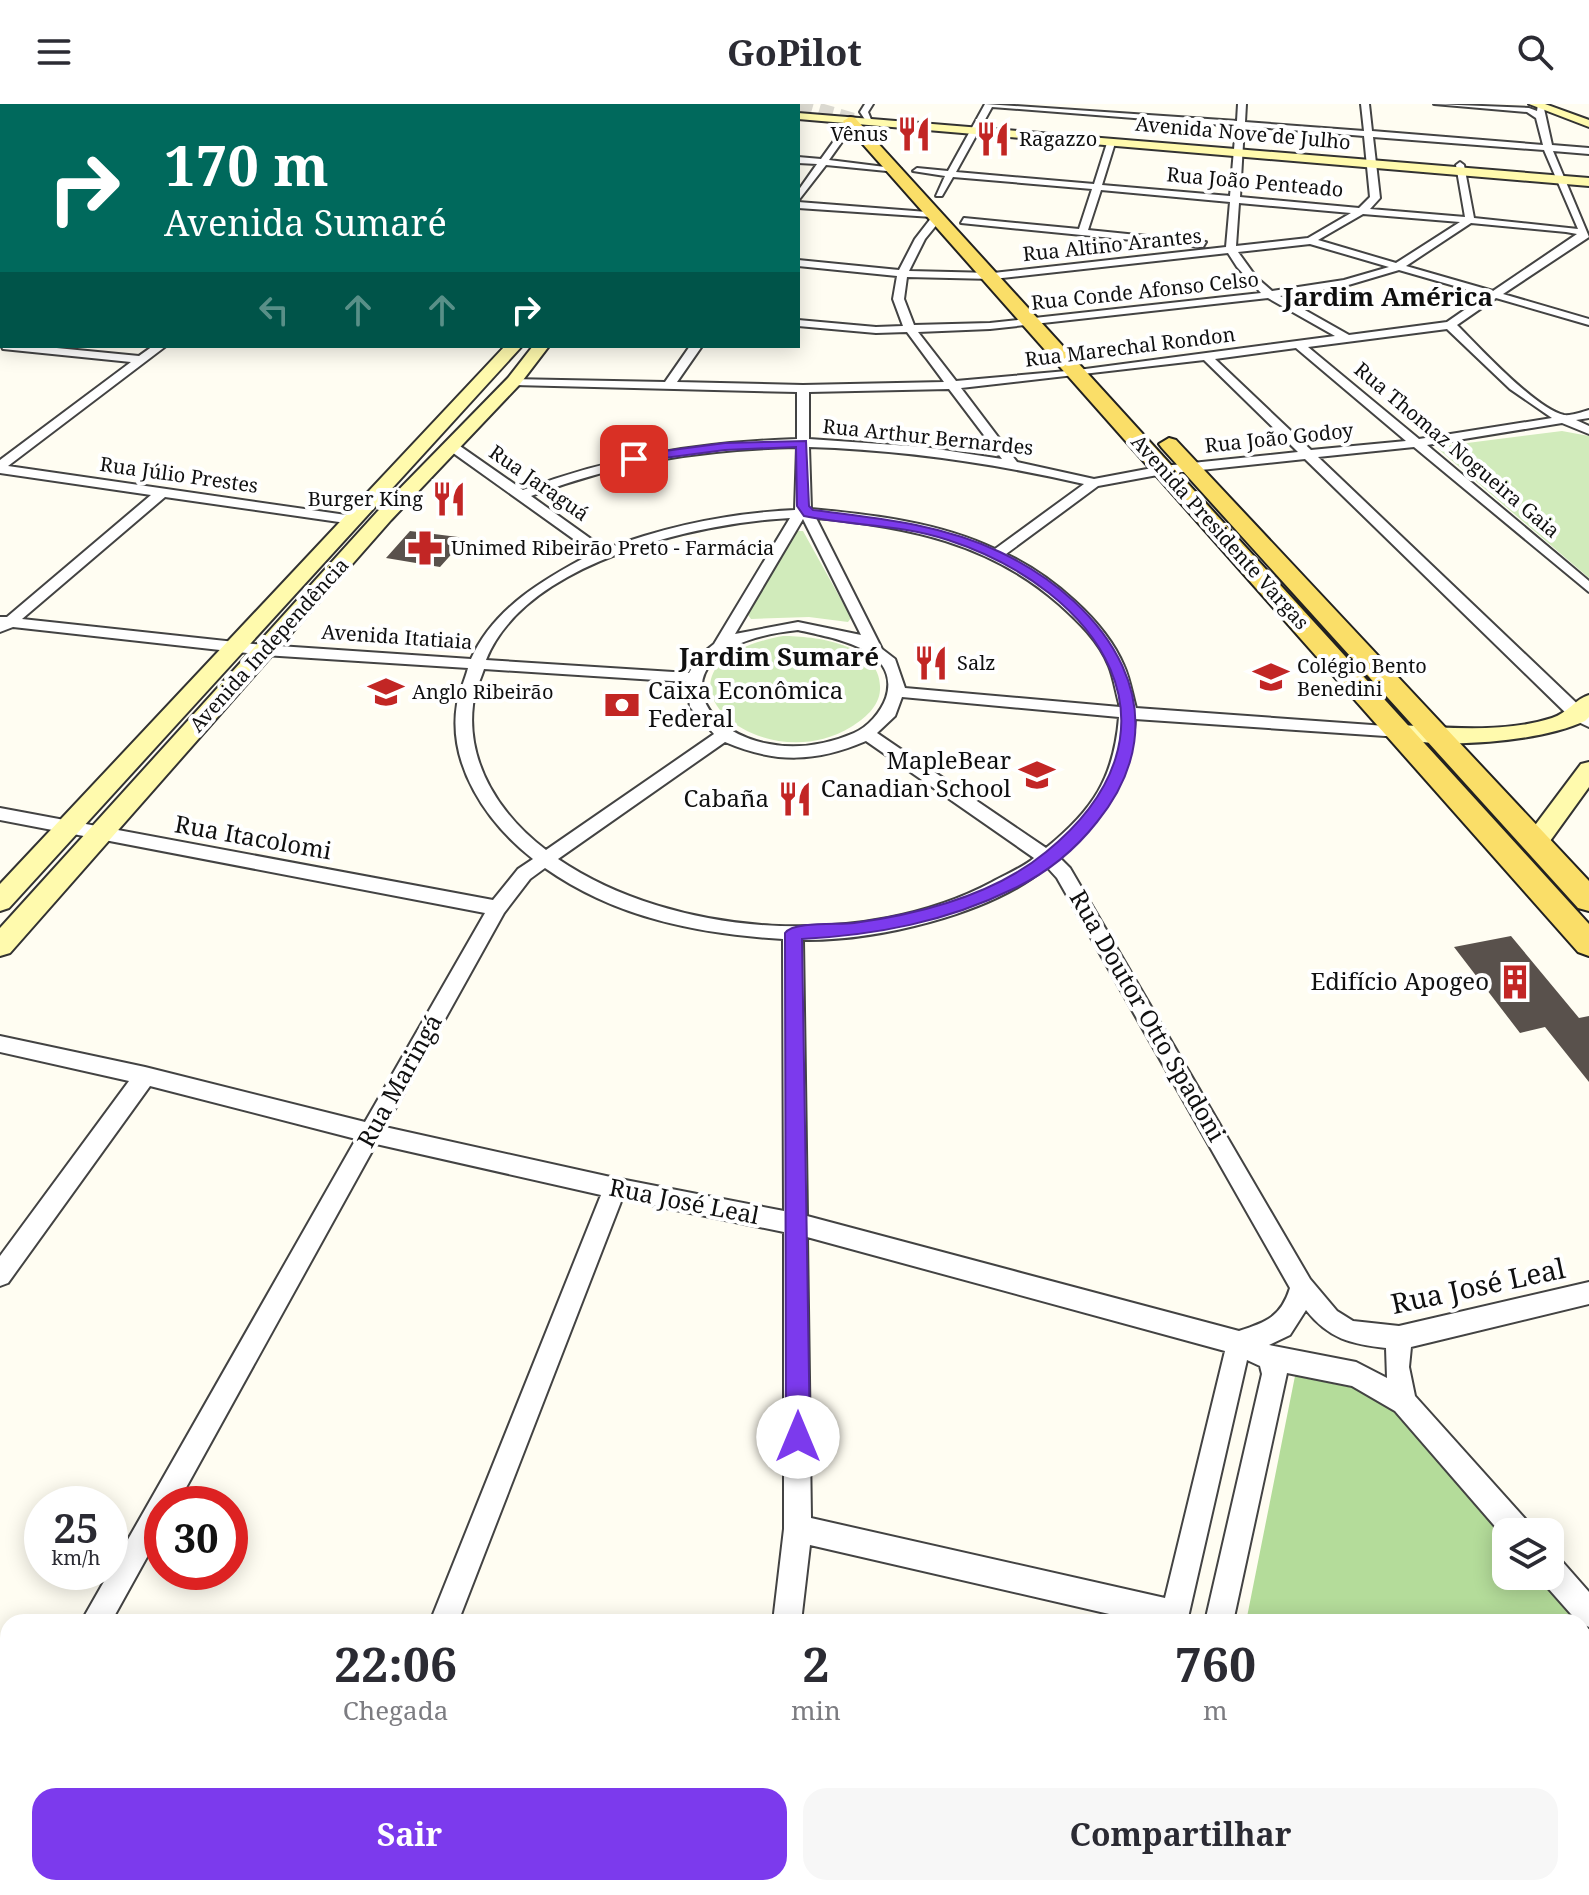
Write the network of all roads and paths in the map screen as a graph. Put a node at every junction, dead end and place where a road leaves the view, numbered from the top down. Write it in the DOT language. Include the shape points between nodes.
graph roads {
  1 [pos="832,104"];
  2 [pos="990,104"];
  3 [pos="1242,104"];
  4 [pos="1365,104"];
  5 [pos="1438,104"];
  6 [pos="1449,105"];
  7 [pos="1541,108"];
  8 [pos="1118,109"];
  9 [pos="800,110"];
  10 [pos="800,116"];
  11 [pos="1451,116"];
  12 [pos="859,117"];
  13 [pos="1240,123"];
  14 [pos="1589,124"];
  15 [pos="1115,126"];
  16 [pos="1453,127"];
  17 [pos="977,128"];
  18 [pos="1368,133"];
  19 [pos="875,136"];
  20 [pos="1455,140"];
  21 [pos="1111,143"];
  22 [pos="1548,148"];
  23 [pos="1238,149"];
  24 [pos="1589,151"];
  25 [pos="800,160"];
  26 [pos="1370,160"];
  27 [pos="823,162"];
  28 [pos="1460,168"];
  29 [pos="897,169"];
  30 [pos="917,171"];
  31 [pos="951,174"];
  32 [pos="1589,175"];
  33 [pos="1560,176"];
  34 [pos="1589,182"];
  35 [pos="1096,186"];
  36 [pos="939,194"];
  37 [pos="800,195"];
  38 [pos="1233,198"];
  39 [pos="800,205"];
  40 [pos="1364,209"];
  41 [pos="937,216"];
  42 [pos="1583,217"];
  43 [pos="1470,220"];
  44 [pos="964,221"];
  45 [pos="1083,232"];
  46 [pos="1587,234"];
  47 [pos="1310,241"];
  48 [pos="984,242"];
  49 [pos="1213,248"];
  50 [pos="1231,249"];
  51 [pos="800,263"];
  52 [pos="1399,265"];
  53 [pos="905,274"];
  54 [pos="1013,279"];
  55 [pos="1495,294"];
  56 [pos="1268,295"];
  57 [pos="1054,320"];
  58 [pos="1033,322"];
  59 [pos="1589,322"];
  60 [pos="800,323"];
  61 [pos="1450,325"];
  62 [pos="911,330"];
  63 [pos="1345,337"];
  64 [pos="1298,344"];
  65 [pos="22,348"];
  66 [pos="157,348"];
  67 [pos="512,348"];
  68 [pos="539,348"];
  69 [pos="695,348"];
  70 [pos="1206,356"];
  71 [pos="1080,358"];
  72 [pos="141,360"];
  73 [pos="1099,370"];
  74 [pos="514,381"];
  75 [pos="669,385"];
  76 [pos="952,385"];
  77 [pos="803,389"];
  78 [pos="1120,391"];
  79 [pos="1589,414"];
  80 [pos="1561,421"];
  81 [pos="1589,430"];
  82 [pos="1160,435"];
  83 [pos="1418,443"];
  84 [pos="802,444"];
  85 [pos="453,447"];
  86 [pos="1308,455"];
  87 [pos="1011,462"];
  88 [pos="0,467"];
  89 [pos="1190,467"];
  90 [pos="1163,470"];
  91 [pos="1094,483"];
  92 [pos="161,493"];
  93 [pos="523,495"];
  94 [pos="803,511"];
  95 [pos="353,520"];
  96 [pos="602,553"];
  97 [pos="996,555"];
  98 [pos="1589,588"];
  99 [pos="3,625"];
  100 [pos="237,647"];
  101 [pos="719,648"];
  102 [pos="875,648"];
  103 [pos="264,650"];
  104 [pos="477,665"];
  105 [pos="695,678"];
  106 [pos="899,692"];
  107 [pos="1129,713"];
  108 [pos="1585,713"];
  109 [pos="1400,732"];
  110 [pos="868,734"];
  111 [pos="724,735"];
  112 [pos="1435,735"];
  113 [pos="1589,770"];
  114 [pos="1579,794"];
  115 [pos="0,814"];
  116 [pos="68,828"];
  117 [pos="100,834"];
  118 [pos="1536,842"];
  119 [pos="1049,859"];
  120 [pos="543,860"];
  121 [pos="1589,900"];
  122 [pos="0,901"];
  123 [pos="497,908"];
  124 [pos="793,933"];
  125 [pos="1589,944"];
  126 [pos="0,946"];
  127 [pos="0,1044"];
  128 [pos="145,1076"];
  129 [pos="371,1133"];
  130 [pos="615,1188"];
  131 [pos="796,1224"];
  132 [pos="0,1275"];
  133 [pos="1302,1287"];
  134 [pos="1589,1293"];
  135 [pos="1399,1338"];
  136 [pos="1239,1343"];
  137 [pos="1271,1358"];
  138 [pos="1404,1402"];
  139 [pos="172,1486"];
  140 [pos="1506,1518"];
  141 [pos="798,1529"];
  142 [pos="144,1536"];
  143 [pos="1564,1585"];
  144 [pos="1589,1613"];
  145 [pos="100,1614"];
  146 [pos="447,1614"];
  147 [pos="788,1614"];
  148 [pos="1153,1614"];
  149 [pos="1175,1614"];
  150 [pos="1221,1614"];
  1 -- 12 [label="main road"];
  2 -- 8 [label="street"];
  2 -- 17 [label="street"];
  3 -- 13 [label="street"];
  4 -- 18 [label="street"];
  5 -- 6 [label="street"];
  6 -- 7 [label="street"];
  6 -- 11 [label="street"];
  7 -- 14 [label="main road"];
  7 -- 22 [label="street"];
  8 -- 13 [label="street"];
  8 -- 15 [label="street"];
  9 -- 12 [label="main road, Avenida Nove de Julho"];
  10 -- 12 [label="main road, Avenida Nove de Julho"];
  12 -- 17 [label="main road, Avenida Nove de Julho"];
  12 -- 27 [label="street"];
  12 -- 29 [label="main road, Avenida Presidente Vargas"];
  12 -- 30 [label="main road"];
  13 -- 18 [label="street"];
  13 -- 23 [label="street"];
  16 -- 20 [label="street"];
  17 -- 21 [label="main road, Avenida Nove de Julho"];
  17 -- 23 [label="main road, Avenida Nove de Julho"];
  17 -- 31 [label="street"];
  18 -- 20 [label="street"];
  18 -- 26 [label="street"];
  19 -- 41 [label="main road" via="934,201"];
  20 -- 22 [label="street"];
  21 -- 23 [label="main road, Avenida Nove de Julho"];
  21 -- 35 [label="street"];
  22 -- 24 [label="street"];
  22 -- 33 [label="street"];
  23 -- 26 [label="main road, Avenida Nove de Julho"];
  23 -- 38 [label="street"];
  25 -- 27 [label="street"];
  26 -- 28 [label="main road, Avenida Nove de Julho"];
  26 -- 40 [label="street" via="1375,198"];
  27 -- 29 [label="street"];
  27 -- 37 [label="street"];
  28 -- 33 [label="main road, Avenida Nove de Julho"];
  28 -- 43 [label="street"];
  29 -- 41 [label="main road, Avenida Presidente Vargas"];
  30 -- 31 [label="street, Rua João Penteado"];
  30 -- 36 [label="main road"];
  31 -- 35 [label="street, Rua João Penteado"];
  31 -- 36 [label="street"];
  32 -- 33 [label="main road, Avenida Nove de Julho"];
  33 -- 34 [label="main road, Avenida Nove de Julho"];
  33 -- 42 [label="street"];
  35 -- 38 [label="street, Rua João Penteado"];
  35 -- 45 [label="street"];
  36 -- 44 [label="main road"];
  38 -- 40 [label="street, Rua João Penteado"];
  38 -- 50 [label="street"];
  39 -- 41 [label="street"];
  40 -- 43 [label="street, Rua João Penteado"];
  40 -- 47 [label="street, Rua Altino Arantes"];
  41 -- 53 [label="street" via="927,225"];
  41 -- 54 [label="main road, Avenida Presidente Vargas"];
  42 -- 46 [label="street"];
  43 -- 46 [label="street, Rua João Penteado"];
  43 -- 52 [label="street, Rua Conde Afonso Celso"];
  44 -- 45 [label="street"];
  44 -- 48 [label="main road"];
  45 -- 49 [label="street"];
  46 -- 55 [label="street, Rua Marechal Rondon"];
  47 -- 50 [label="street, Rua Altino Arantes"];
  47 -- 52 [label="street"];
  49 -- 50 [label="street, Rua Altino Arantes"];
  49 -- 54 [label="street, Rua Altino Arantes"];
  50 -- 56 [label="street" via="1238,265"];
  51 -- 53 [label="street, Rua Altino Arantes"];
  52 -- 55 [label="street"];
  52 -- 56 [label="street, Rua Conde Afonso Celso" via="1373,278"];
  53 -- 54 [label="street, Rua Altino Arantes"];
  53 -- 62 [label="street" via="900,306"];
  54 -- 57 [label="main road, Avenida Presidente Vargas"];
  54 -- 58 [label="main road, Avenida Presidente Vargas"];
  55 -- 59 [label="street"];
  55 -- 61 [label="street, Rua Marechal Rondon"];
  56 -- 57 [label="street, Rua Conde Afonso Celso"];
  56 -- 63 [label="street"];
  57 -- 58 [label="street, Rua Conde Afonso Celso"];
  57 -- 71 [label="main road, Avenida Presidente Vargas"];
  58 -- 62 [label="street, Rua Conde Afonso Celso"];
  58 -- 71 [label="main road, Avenida Presidente Vargas"];
  60 -- 62 [label="street, Rua Conde Afonso Celso"];
  61 -- 63 [label="street, Rua Marechal Rondon"];
  61 -- 80 [label="street" via="1521,394"];
  62 -- 76 [label="street"];
  63 -- 64 [label="street, Rua Marechal Rondon"];
  64 -- 70 [label="street, Rua Marechal Rondon"];
  64 -- 83 [label="street, Rua Thomaz Nogueira Gaia"];
  65 -- 72 [label="street"];
  66 -- 72 [label="street"];
  67 -- 95 [label="main road, Avenida Independência"];
  68 -- 74 [label="main road, Avenida Independência"];
  69 -- 75 [label="street"];
  70 -- 73 [label="street, Rua Marechal Rondon"];
  70 -- 86 [label="street"];
  71 -- 73 [label="main road, Avenida Presidente Vargas"];
  71 -- 76 [label="street, Rua Marechal Rondon"];
  71 -- 90 [label="main road, Avenida Presidente Vargas"];
  72 -- 88 [label="street"];
  73 -- 78 [label="main road, Avenida Presidente Vargas"];
  74 -- 75 [label="street, Rua Marechal Rondon"];
  74 -- 85 [label="main road, Avenida Independência"];
  75 -- 77 [label="street, Rua Marechal Rondon"];
  76 -- 77 [label="street, Rua Marechal Rondon"];
  76 -- 87 [label="street"];
  77 -- 84 [label="street"];
  79 -- 80 [label="street, Rua João Godoy"];
  80 -- 81 [label="street"];
  80 -- 83 [label="street, Rua João Godoy"];
  82 -- 89 [label="main road, Avenida Presidente Vargas"];
  83 -- 86 [label="street, Rua João Godoy"];
  83 -- 98 [label="street, Rua Thomaz Nogueira Gaia"];
  84 -- 87 [label="street, Rua Arthur Bernardes"];
  84 -- 93 [label="street, Rua Arthur Bernardes" via="725,446 634,459"];
  84 -- 94 [label="street"];
  85 -- 93 [label="street, Rua Jaraguá"];
  85 -- 103 [label="main road, Avenida Independência"];
  86 -- 89 [label="street, Rua João Godoy"];
  86 -- 108 [label="street"];
  87 -- 91 [label="street, Rua Arthur Bernardes"];
  88 -- 92 [label="street, Rua Júlio Prestes"];
  89 -- 90 [label="street, Rua João Godoy"];
  89 -- 112 [label="main road, Avenida Presidente Vargas"];
  90 -- 91 [label="street, Rua João Godoy"];
  90 -- 109 [label="main road, Avenida Presidente Vargas"];
  91 -- 97 [label="street, Rua João Godoy"];
  92 -- 95 [label="street, Rua Júlio Prestes"];
  92 -- 99 [label="street"];
  93 -- 96 [label="street, Rua Jaraguá"];
  94 -- 96 [label="street" via="663,531"];
  94 -- 97 [label="street" via="906,525"];
  94 -- 101 [label="street"];
  94 -- 102 [label="street"];
  95 -- 100 [label="main road, Avenida Independência"];
  96 -- 104 [label="street" via="559,577 514,612"];
  97 -- 107 [label="street" via="1038,578 1102,638 1121,674"];
  99 -- 100 [label="street, Avenida Itatiaia"];
  100 -- 103 [label="street, Avenida Itatiaia"];
  100 -- 116 [label="main road, Avenida Independência"];
  101 -- 102 [label="street" via="755,632 798,626 827,628"];
  101 -- 105 [label="street"];
  102 -- 106 [label="street" via="893,669"];
  103 -- 104 [label="street, Avenida Itatiaia"];
  103 -- 117 [label="main road, Avenida Independência"];
  104 -- 105 [label="street, Avenida Itatiaia"];
  104 -- 120 [label="street" via="465,703 465,743 477,784 504,823"];
  105 -- 111 [label="street" via="698,708"];
  106 -- 107 [label="street"];
  106 -- 110 [label="street" via="884,722"];
  107 -- 109 [label="street"];
  107 -- 119 [label="street" via="1128,743 1103,804"];
  108 -- 112 [label="main road" via="1521,731"];
  109 -- 112 [label="main road"];
  109 -- 125 [label="main road, Avenida Presidente Vargas"];
  110 -- 111 [label="street" via="812,752 780,752"];
  110 -- 119 [label="street, Rua Doutor Otto Spadoni"];
  111 -- 120 [label="street, Rua Maringá"];
  112 -- 118 [label="main road, Avenida Presidente Vargas"];
  113 -- 114 [label="main road"];
  114 -- 118 [label="main road"];
  115 -- 116 [label="street, Rua Itacolomi"];
  116 -- 117 [label="street, Rua Itacolomi"];
  116 -- 122 [label="main road, Avenida Independência"];
  117 -- 123 [label="street, Rua Itacolomi"];
  117 -- 126 [label="main road, Avenida Independência"];
  118 -- 121 [label="main road, Avenida Presidente Vargas"];
  119 -- 124 [label="street" via="961,905 852,930"];
  119 -- 133 [label="street, Rua Doutor Otto Spadoni" via="1064,873"];
  120 -- 123 [label="street, Rua Maringá" via="524,874"];
  120 -- 124 [label="street" via="613,898 699,923"];
  123 -- 129 [label="street, Rua Maringá"];
  124 -- 131 [label="street"];
  127 -- 128 [label="street, Rua José Leal"];
  128 -- 129 [label="street, Rua José Leal"];
  128 -- 132 [label="street"];
  129 -- 130 [label="street, Rua José Leal"];
  129 -- 139 [label="street, Rua Maringá"];
  130 -- 131 [label="street, Rua José Leal"];
  130 -- 146 [label="street"];
  131 -- 136 [label="street, Rua José Leal"];
  131 -- 141 [label="street"];
  133 -- 135 [label="street, Rua José Leal" via="1328,1319 1349,1332"];
  133 -- 136 [label="street" via="1295,1316 1280,1329"];
  134 -- 135 [label="street, Rua José Leal"];
  135 -- 138 [label="street" via="1397,1367"];
  136 -- 137 [label="street, Rua José Leal"];
  136 -- 149 [label="street"];
  137 -- 138 [label="street, Rua José Leal" via="1356,1374"];
  137 -- 150 [label="street" via="1275,1374"];
  138 -- 140 [label="street"];
  141 -- 147 [label="street"];
  141 -- 148 [label="street"];
  142 -- 145 [label="street, Rua Maringá"];
  143 -- 144 [label="street"];
}
